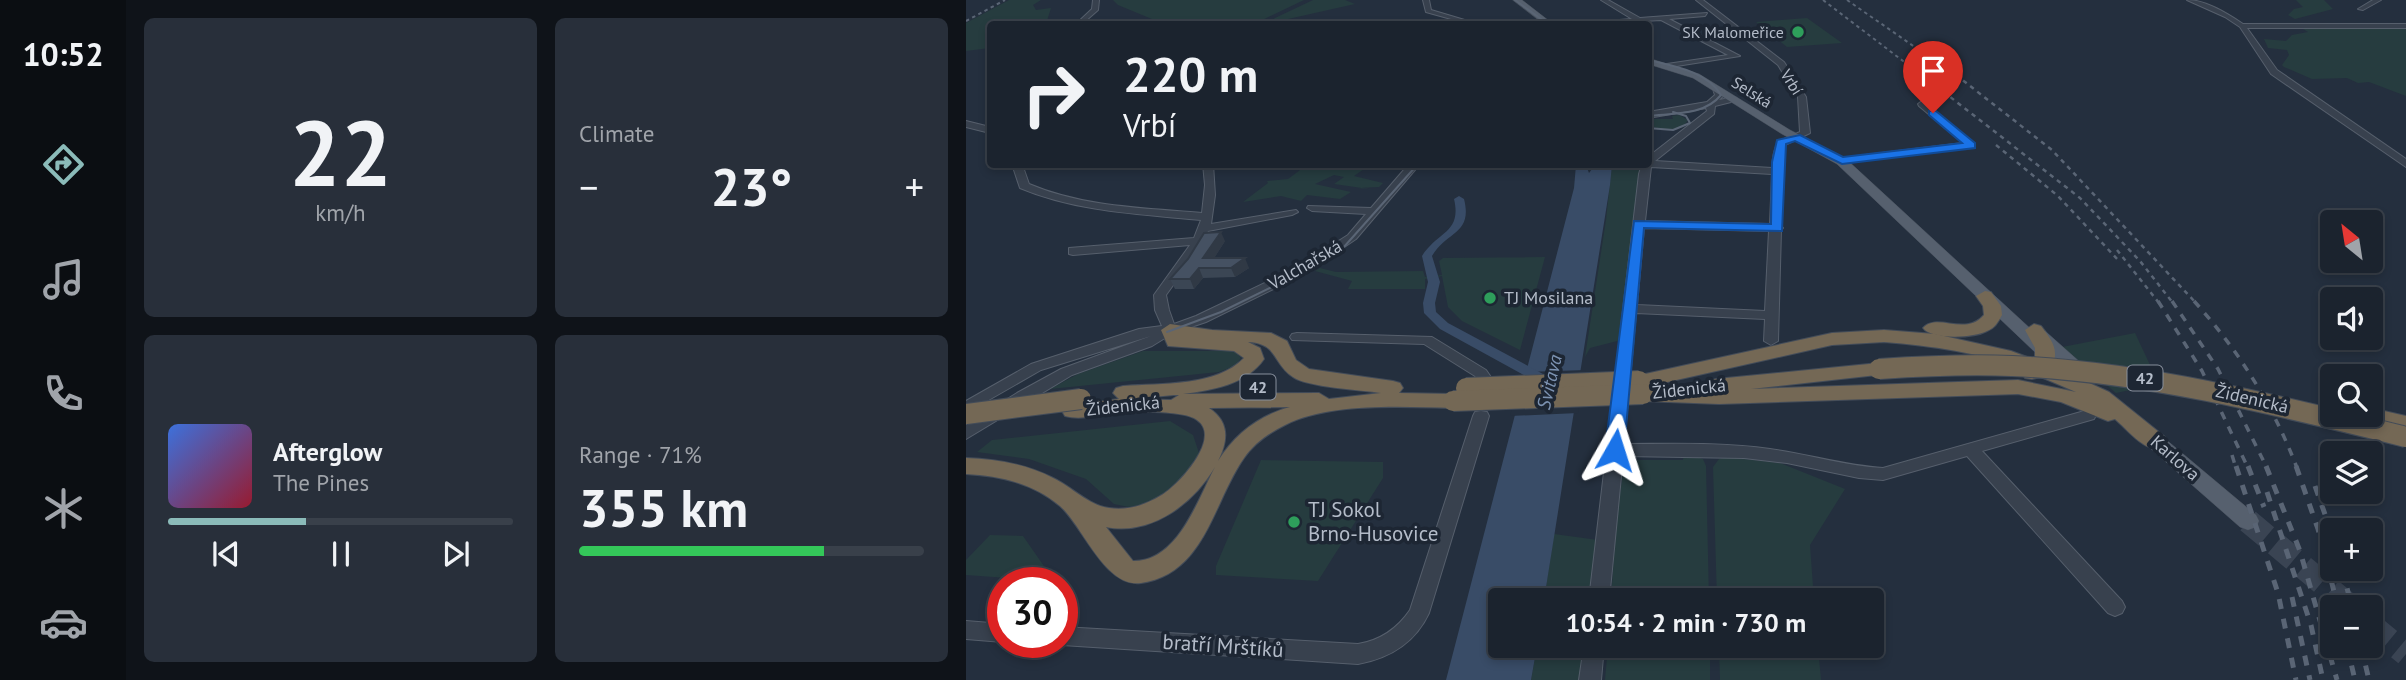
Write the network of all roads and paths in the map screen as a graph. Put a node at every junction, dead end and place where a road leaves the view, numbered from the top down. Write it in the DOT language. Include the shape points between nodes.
graph roads {
  1 [pos="1096,0"];
  2 [pos="1426,0"];
  3 [pos="1517,0"];
  4 [pos="1604,0"];
  5 [pos="1699,0"];
  6 [pos="2190,0"];
  7 [pos="2378,0"];
  8 [pos="2361,9"];
  9 [pos="1705,15"];
  10 [pos="1661,17"];
  11 [pos="1637,19"];
  12 [pos="1082,21"];
  13 [pos="1464,21"];
  14 [pos="1545,21"];
  15 [pos="1620,21"];
  16 [pos="2242,26"];
  17 [pos="2406,26"];
  18 [pos="1652,62"];
  19 [pos="1667,66"];
  20 [pos="1717,89"];
  21 [pos="1735,100"];
  22 [pos="1710,104"];
  23 [pos="1922,104"];
  24 [pos="1652,114"];
  25 [pos="966,124"];
  26 [pos="987,129"];
  27 [pos="1796,137"];
  28 [pos="1839,159"];
  29 [pos="1652,161"];
  30 [pos="1652,164"];
  31 [pos="2406,164"];
  32 [pos="1018,168"];
  33 [pos="1209,168"];
  34 [pos="1411,168"];
  35 [pos="1647,168"];
  36 [pos="1778,171"];
  37 [pos="1312,208"];
  38 [pos="1373,211"];
  39 [pos="1292,212"];
  40 [pos="1638,224"];
  41 [pos="1777,228"];
  42 [pos="1202,229"];
  43 [pos="1073,251"];
  44 [pos="1964,273"];
  45 [pos="1985,296"];
  46 [pos="1630,309"];
  47 [pos="1773,315"];
  48 [pos="1170,330"];
  49 [pos="2034,330"];
  50 [pos="1297,337"];
  51 [pos="1779,344"];
  52 [pos="2044,360"];
  53 [pos="1875,363"];
  54 [pos="1487,383"];
  55 [pos="1643,387"];
  56 [pos="1931,390"];
  57 [pos="1393,394"];
  58 [pos="2102,397"];
  59 [pos="1119,400"];
  60 [pos="2320,403"];
  61 [pos="1077,405"];
  62 [pos="966,408"];
  63 [pos="966,414"];
  64 [pos="2088,415"];
  65 [pos="1481,416"];
  66 [pos="2383,419"];
  67 [pos="2406,424"];
  68 [pos="966,426"];
  69 [pos="966,433"];
  70 [pos="2406,437"];
  71 [pos="2157,443"];
  72 [pos="1615,450"];
  73 [pos="1971,450"];
  74 [pos="966,466"];
  75 [pos="1072,503"];
  76 [pos="2248,521"];
  77 [pos="1600,588"];
  78 [pos="2115,607"];
  79 [pos="966,630"];
  80 [pos="987,631"];
  81 [pos="1078,637"];
  82 [pos="1593,658"];
  83 [pos="1590,680"];
  1 -- 12 [label="street" via="1095,10"];
  2 -- 13 [label="street" via="1428,11"];
  3 -- 14 [label="main road"];
  4 -- 11 [label="street"];
  5 -- 27 [label="street, Vrbí" via="1780,63 1802,97 1805,133"];
  6 -- 16 [label="street"];
  7 -- 8 [label="street"];
  9 -- 10 [label="street"];
  10 -- 11 [label="street"];
  10 -- 19 [label="street" via="1736,56"];
  11 -- 15 [label="street"];
  16 -- 17 [label="street"];
  16 -- 31 [label="street" via="2274,72"];
  18 -- 19 [label="main road, Selská"];
  19 -- 20 [label="main road, Selská"];
  20 -- 21 [label="main road, Selská"];
  20 -- 22 [label="street" via="1718,98"];
  21 -- 22 [label="street"];
  21 -- 27 [label="main road, Selská"];
  22 -- 24 [label="street"];
  22 -- 29 [label="street" via="1711,112"];
  23 -- 28 [label="street" via="1971,145"];
  25 -- 26 [label="street"];
  27 -- 28 [label="main road, Selská"];
  27 -- 36 [label="street, Vrbí" via="1781,143"];
  28 -- 44 [label="main road, Karlova"];
  30 -- 36 [label="street"];
  32 -- 42 [label="street" via="1024,186 1038,193"];
  33 -- 42 [label="street" via="1212,186"];
  34 -- 38 [label="street, Valchařská"];
  35 -- 40 [label="street"];
  36 -- 41 [label="street, Vrbí"];
  37 -- 38 [label="street"];
  38 -- 48 [label="street, Valchařská" via="1352,237 1314,264 1216,313"];
  39 -- 42 [label="street"];
  40 -- 41 [label="street"];
  40 -- 46 [label="street"];
  41 -- 47 [label="street, Vrbí"];
  42 -- 43 [label="street"];
  42 -- 48 [label="street" via="1160,295"];
  44 -- 45 [label="main road, Karlova"];
  44 -- 49 [label="main road, Karlova" via="1977,279"];
  45 -- 51 [label="highway" via="1993,315 1978,328 1872,325"];
  45 -- 52 [label="main road, Karlova"];
  46 -- 47 [label="street"];
  46 -- 72 [label="street"];
  47 -- 51 [label="street, Vrbí"];
  48 -- 57 [label="highway" via="1264,337 1280,345 1288,363 1303,374"];
  48 -- 59 [label="highway" via="1175,342 1242,346 1253,352 1254,359 1243,371 1223,380"];
  48 -- 62 [label="street" via="1144,332 1047,362"];
  48 -- 69 [label="street" via="1151,342 1055,377"];
  49 -- 52 [label="highway" via="2043,342"];
  49 -- 58 [label="main road, Karlova"];
  50 -- 54 [label="street" via="1427,340 1481,373"];
  51 -- 52 [label="highway, 42" via="1902,337"];
  51 -- 55 [label="highway, 42"];
  52 -- 56 [label="highway" via="2018,378"];
  52 -- 58 [label="highway, 42"];
  53 -- 55 [label="highway, Židenická / 42"];
  53 -- 60 [label="highway, Židenická / 42" via="1963,352 2073,357 2177,371"];
  53 -- 70 [label="highway, Židenická / 42, bridge" via="1983,364 2122,374 2223,392"];
  55 -- 56 [label="highway, 42" via="1719,397"];
  55 -- 57 [label="highway, Židenická / 42, bridge"];
  56 -- 71 [label="highway, 42" via="2006,387 2054,392 2099,410"];
  57 -- 59 [label="highway, Židenická / 42" via="1334,400"];
  57 -- 59 [label="highway, Židenická / 42" via="1225,387"];
  57 -- 75 [label="highway" via="1307,410 1263,427 1234,455 1186,545 1155,568 1135,573 1124,569"];
  58 -- 71 [label="highway, Karlova / 42"];
  59 -- 61 [label="highway, Židenická / 42"];
  59 -- 75 [label="highway" via="1204,413 1214,425 1210,455 1184,492 1147,513 1113,519"];
  61 -- 63 [label="highway, Židenická / 42, bridge"];
  61 -- 68 [label="highway, Židenická / 42"];
  64 -- 73 [label="street"];
  65 -- 81 [label="street, bratří Mrštíků" via="1419,613 1406,632 1383,648 1358,654"];
  66 -- 67 [label="highway"];
  71 -- 76 [label="main road, Karlova / 42"];
  72 -- 73 [label="street" via="1743,452 1788,457 1852,473 1895,472"];
  72 -- 77 [label="street"];
  73 -- 78 [label="street"];
  74 -- 75 [label="highway" via="1035,479"];
  79 -- 80 [label="street"];
  82 -- 83 [label="street"];
}
